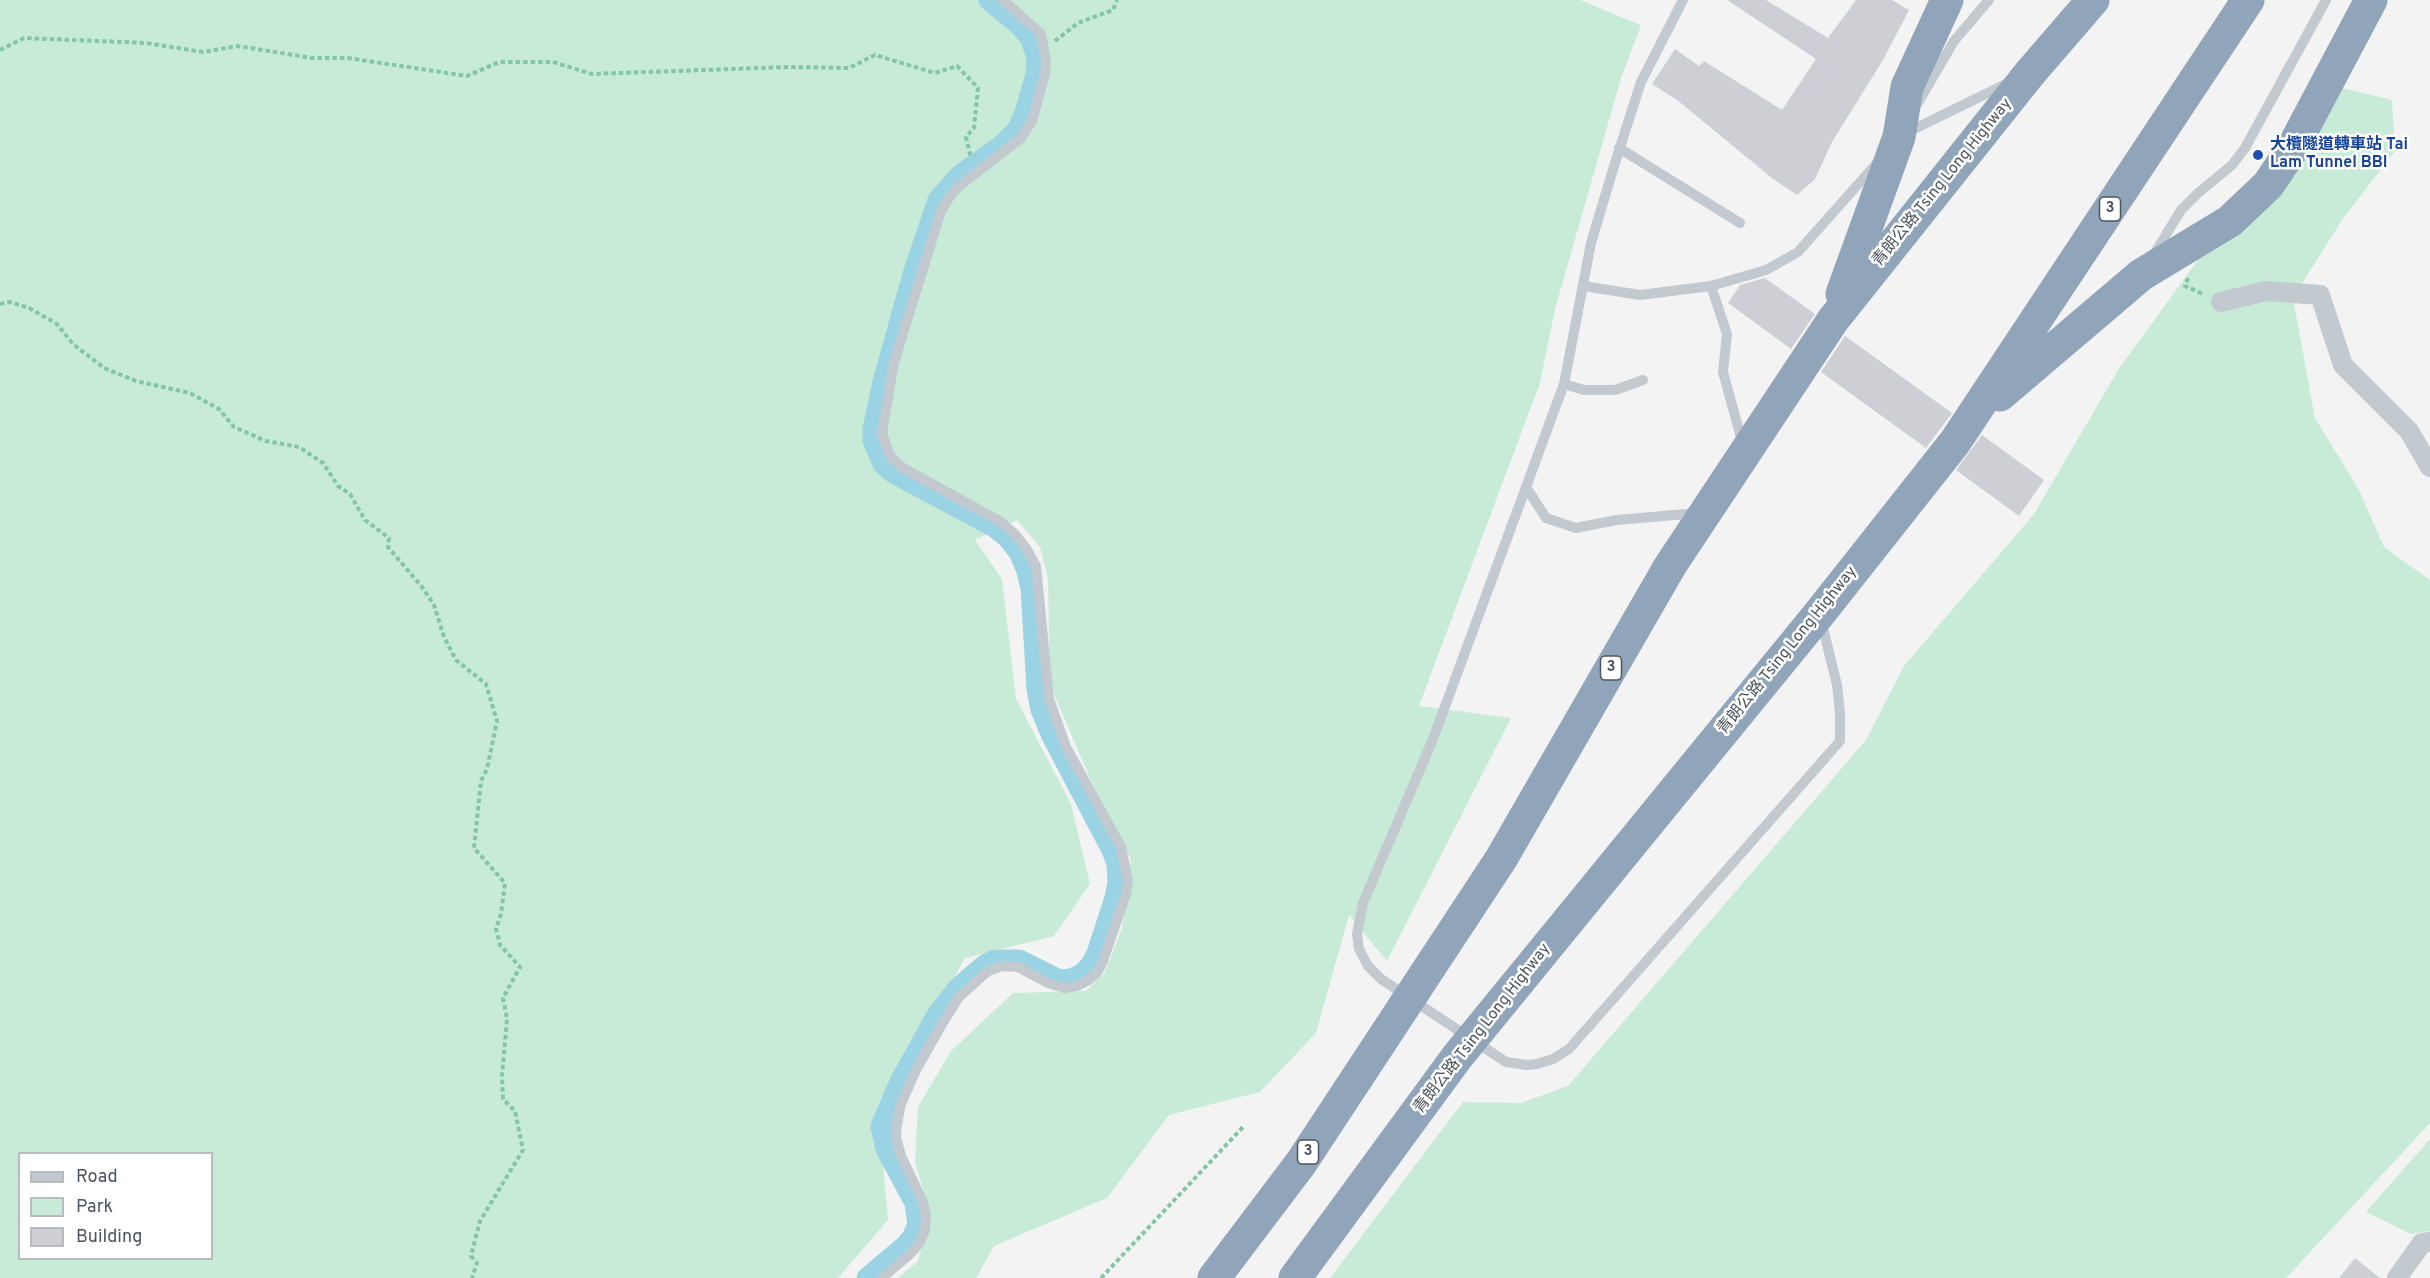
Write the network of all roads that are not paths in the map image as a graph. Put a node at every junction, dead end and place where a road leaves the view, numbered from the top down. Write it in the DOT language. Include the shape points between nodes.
graph roads {
  1 [pos="1003,0"];
  2 [pos="1683,0"];
  3 [pos="1947,0"];
  4 [pos="1989,0"];
  5 [pos="2093,0"];
  6 [pos="2248,0"];
  7 [pos="2326,0"];
  8 [pos="2371,0"];
  9 [pos="2030,73"];
  10 [pos="1899,137"];
  11 [pos="1620,148"];
  12 [pos="1740,223"];
  13 [pos="2141,275"];
  14 [pos="1583,286"];
  15 [pos="1711,286"];
  16 [pos="2221,302"];
  17 [pos="1833,320"];
  18 [pos="1643,380"];
  19 [pos="1564,384"];
  20 [pos="1972,418"];
  21 [pos="1744,453"];
  22 [pos="2430,467"];
  23 [pos="1526,487"];
  24 [pos="1705,512"];
  25 [pos="1819,614"];
  26 [pos="2430,1242"];
  27 [pos="882,1278"];
  28 [pos="1214,1278"];
  29 [pos="1295,1278"];
  30 [pos="2397,1278"];
  1 -- 27 [label="lane" via="1041,34 1046,61 1032,121 1007,150 958,187 941,211 894,363 882,433 890,456 903,468 1001,522 1020,540 1036,566 1048,699 1066,747 1121,847 1126,894 1102,964 1087,981 1064,988 1048,984 1018,967 1002,966 988,971 959,998 942,1024 916,1070 897,1124 901,1156 923,1202 925,1230 919,1244"];
  2 -- 11 [label="lane" via="1641,82"];
  3 -- 10 [label="highway" via="1907,87"];
  4 -- 10 [label="lane" via="1954,41"];
  5 -- 9 [label="highway, 青朗公路 Tsing Long Highway / 3"];
  6 -- 20 [label="highway, 青朗公路 Tsing Long Highway / 3"];
  7 -- 13 [label="lane" via="2246,148 2181,210"];
  8 -- 13 [label="highway" via="2291,151 2268,185 2230,220"];
  9 -- 10 [label="lane"];
  9 -- 17 [label="highway, 青朗公路 Tsing Long Highway / 3"];
  10 -- 15 [label="lane" via="1798,252 1766,270"];
  10 -- 17 [label="highway"];
  11 -- 12 [label="lane"];
  11 -- 14 [label="lane" via="1591,243"];
  13 -- 20 [label="highway"];
  14 -- 15 [label="lane" via="1640,295"];
  14 -- 19 [label="lane"];
  15 -- 21 [label="lane" via="1727,334 1723,372"];
  16 -- 22 [label="street" via="2266,291 2320,295 2343,365 2409,431"];
  17 -- 21 [label="highway, 青朗公路 Tsing Long Highway / 3"];
  18 -- 19 [label="lane" via="1615,390 1584,390"];
  19 -- 23 [label="lane"];
  20 -- 25 [label="highway, 青朗公路 Tsing Long Highway / 3"];
  21 -- 24 [label="highway, 青朗公路 Tsing Long Highway / 3"];
  23 -- 24 [label="lane" via="1546,518 1576,528"];
  23 -- 25 [label="lane" via="1433,739 1363,903 1357,926 1359,949 1381,979 1498,1058 1516,1065 1537,1064 1569,1049 1840,741 1837,684"];
  24 -- 28 [label="highway, 青朗公路 Tsing Long Highway / 3" via="1501,859 1300,1163"];
  25 -- 29 [label="highway, 青朗公路 Tsing Long Highway / 3" via="1457,1057"];
  26 -- 30 [label="street" via="2422,1243"];
}
